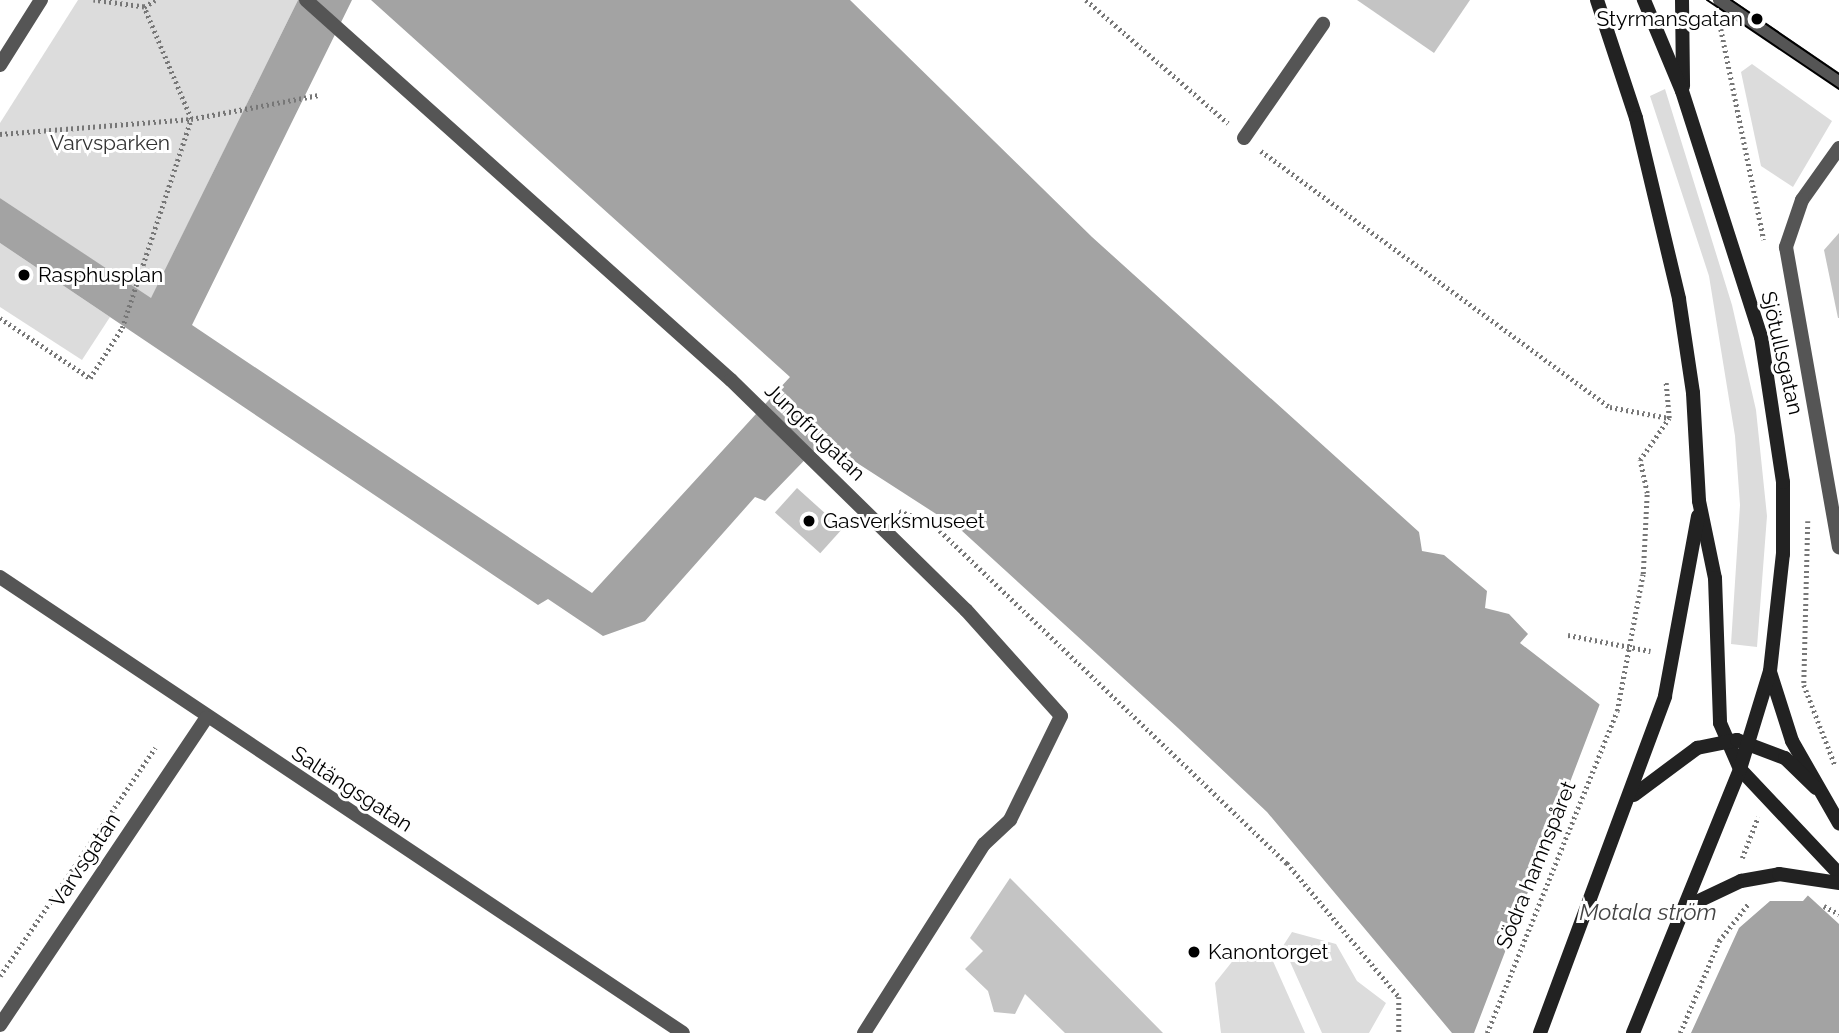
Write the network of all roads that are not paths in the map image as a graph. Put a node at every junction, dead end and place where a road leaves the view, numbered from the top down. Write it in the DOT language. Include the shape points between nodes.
graph roads {
  1 [pos="41,0"];
  2 [pos="306,0"];
  3 [pos="1597,0"];
  4 [pos="1644,0"];
  5 [pos="1682,0"];
  6 [pos="1720,0"];
  7 [pos="1323,24"];
  8 [pos="0,65"];
  9 [pos="1839,81"];
  10 [pos="1682,91"];
  11 [pos="1244,138"];
  12 [pos="1839,148"];
  13 [pos="1699,501"];
  14 [pos="1839,547"];
  15 [pos="0,577"];
  16 [pos="1770,671"];
  17 [pos="206,718"];
  18 [pos="1726,741"];
  19 [pos="1748,742"];
  20 [pos="1740,769"];
  21 [pos="1816,788"];
  22 [pos="1631,798"];
  23 [pos="1839,822"];
  24 [pos="1839,874"];
  25 [pos="1839,883"];
  26 [pos="1688,906"];
  27 [pos="0,1025"];
  28 [pos="683,1033"];
  29 [pos="864,1033"];
  30 [pos="1540,1033"];
  31 [pos="1633,1033"];
  1 -- 8 [label="street"];
  2 -- 29 [label="street, Jungfrugatan" via="761,409 966,610 1061,716 1010,820 984,844"];
  3 -- 13 [label="main road" via="1664,224 1693,393"];
  4 -- 10 [label="main road, Sjötullsgatan"];
  5 -- 10 [label="main road"];
  6 -- 9 [label="street"];
  7 -- 11 [label="street"];
  10 -- 16 [label="main road, Sjötullsgatan" via="1771,381 1783,482"];
  12 -- 14 [label="street" via="1802,200 1786,247"];
  13 -- 18 [label="main road" via="1715,578 1716,702"];
  13 -- 22 [label="main road" via="1678,655"];
  15 -- 17 [label="street, Saltängsgatan"];
  16 -- 19 [label="main road, Sjötullsgatan"];
  16 -- 21 [label="main road" via="1792,741"];
  17 -- 27 [label="street, Varvsgatan"];
  17 -- 28 [label="street, Saltängsgatan"];
  18 -- 19 [label="main road"];
  18 -- 20 [label="main road"];
  18 -- 22 [label="main road" via="1672,762"];
  19 -- 20 [label="main road, Sjötullsgatan"];
  19 -- 21 [label="main road" via="1785,758"];
  20 -- 24 [label="main road"];
  20 -- 26 [label="main road, Sjötullsgatan"];
  21 -- 23 [label="main road"];
  22 -- 30 [label="main road"];
  25 -- 26 [label="main road" via="1793,873 1741,881"];
  26 -- 31 [label="main road, Sjötullsgatan"];
}
